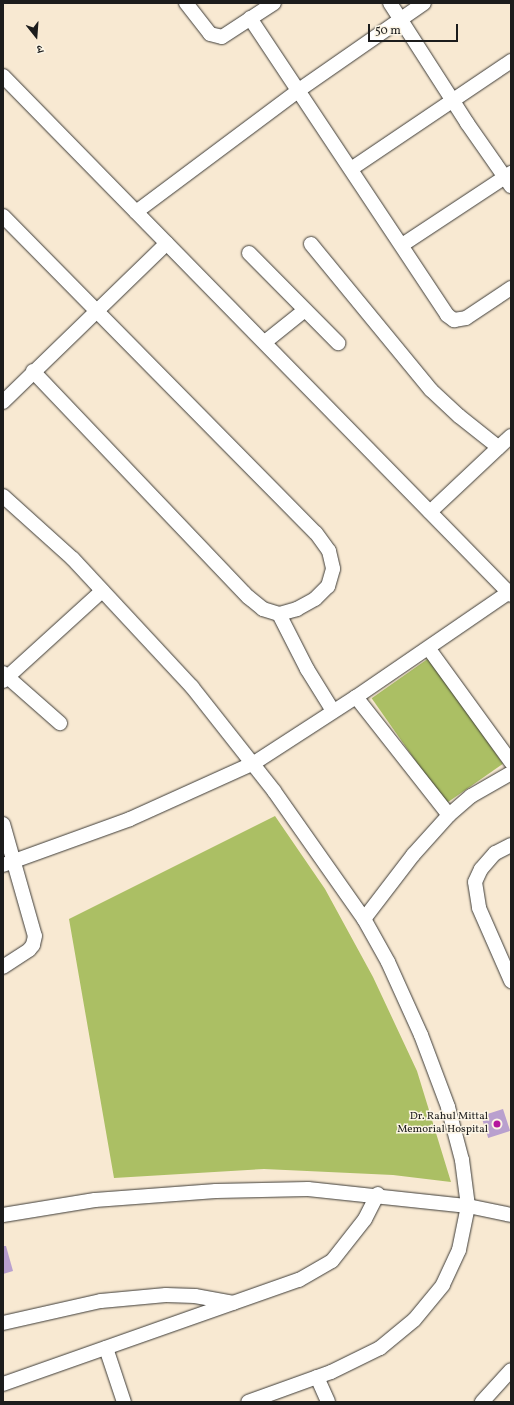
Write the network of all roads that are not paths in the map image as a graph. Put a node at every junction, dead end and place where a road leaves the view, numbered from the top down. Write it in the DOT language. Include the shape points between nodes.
graph roads {
  1 [pos="186,3"];
  2 [pos="274,3"];
  3 [pos="390,3"];
  4 [pos="424,3"];
  5 [pos="250,18"];
  6 [pos="400,19"];
  7 [pos="511,60"];
  8 [pos="3,76"];
  9 [pos="299,90"];
  10 [pos="452,99"];
  11 [pos="351,169"];
  12 [pos="509,179"];
  13 [pos="136,212"];
  14 [pos="3,216"];
  15 [pos="167,243"];
  16 [pos="311,244"];
  17 [pos="402,245"];
  18 [pos="249,253"];
  19 [pos="511,288"];
  20 [pos="98,309"];
  21 [pos="305,310"];
  22 [pos="265,342"];
  23 [pos="338,343"];
  24 [pos="33,371"];
  25 [pos="3,402"];
  26 [pos="511,437"];
  27 [pos="498,447"];
  28 [pos="3,496"];
  29 [pos="430,512"];
  30 [pos="102,591"];
  31 [pos="510,593"];
  32 [pos="279,614"];
  33 [pos="429,649"];
  34 [pos="4,677"];
  35 [pos="356,697"];
  36 [pos="333,711"];
  37 [pos="60,722"];
  38 [pos="511,762"];
  39 [pos="254,763"];
  40 [pos="511,773"];
  41 [pos="449,815"];
  42 [pos="3,824"];
  43 [pos="511,845"];
  44 [pos="8,863"];
  45 [pos="364,919"];
  46 [pos="3,967"];
  47 [pos="511,981"];
  48 [pos="378,1194"];
  49 [pos="468,1206"];
  50 [pos="3,1215"];
  51 [pos="511,1215"];
  52 [pos="233,1303"];
  53 [pos="3,1323"];
  54 [pos="106,1348"];
  55 [pos="511,1370"];
  56 [pos="317,1377"];
  57 [pos="3,1384"];
  58 [pos="124,1402"];
  59 [pos="248,1402"];
  60 [pos="328,1402"];
  61 [pos="482,1402"];
  1 -- 5 [label="street" via="216,37 227,35"];
  2 -- 5 [label="street"];
  3 -- 6 [label="street"];
  4 -- 6 [label="street"];
  5 -- 9 [label="street"];
  6 -- 9 [label="street"];
  6 -- 10 [label="street"];
  7 -- 10 [label="street"];
  8 -- 13 [label="street"];
  9 -- 11 [label="street"];
  9 -- 13 [label="street"];
  10 -- 11 [label="street"];
  10 -- 12 [label="street"];
  11 -- 17 [label="street"];
  12 -- 17 [label="street"];
  13 -- 15 [label="street"];
  14 -- 20 [label="street"];
  15 -- 20 [label="street"];
  15 -- 22 [label="street"];
  16 -- 27 [label="street" via="431,390 458,416"];
  17 -- 19 [label="street" via="447,315 454,320 466,318"];
  18 -- 21 [label="street"];
  20 -- 24 [label="street"];
  20 -- 32 [label="street" via="316,533 329,551 334,569 328,586 315,599"];
  21 -- 22 [label="street"];
  21 -- 23 [label="street"];
  22 -- 29 [label="street"];
  24 -- 25 [label="street"];
  24 -- 32 [label="street" via="248,597 262,609"];
  26 -- 27 [label="street"];
  27 -- 29 [label="street"];
  28 -- 30 [label="street" via="73,559"];
  29 -- 31 [label="street"];
  30 -- 34 [label="street"];
  30 -- 39 [label="street" via="192,687"];
  31 -- 33 [label="street"];
  32 -- 36 [label="street" via="307,669"];
  33 -- 35 [label="street"];
  33 -- 38 [label="street"];
  34 -- 37 [label="street"];
  35 -- 36 [label="street"];
  35 -- 41 [label="street"];
  36 -- 39 [label="street"];
  39 -- 44 [label="street" via="130,819"];
  39 -- 45 [label="street"];
  40 -- 41 [label="street" via="471,796"];
  41 -- 45 [label="street" via="409,860"];
  42 -- 44 [label="street"];
  43 -- 47 [label="street" via="495,853 481,869 475,882 479,908"];
  44 -- 46 [label="street" via="35,936 34,945 29,950"];
  45 -- 49 [label="street" via="388,962 422,1035 448,1106 462,1160"];
  48 -- 49 [label="street"];
  48 -- 50 [label="street" via="308,1189 216,1191 95,1200"];
  48 -- 52 [label="street" via="366,1219 332,1261 299,1280"];
  49 -- 51 [label="street"];
  49 -- 56 [label="street" via="460,1250 443,1284 414,1320 380,1348"];
  52 -- 53 [label="street" via="195,1296 166,1295 101,1301"];
  52 -- 54 [label="street"];
  54 -- 57 [label="street"];
  54 -- 58 [label="street"];
  55 -- 61 [label="street"];
  56 -- 59 [label="street"];
  56 -- 60 [label="street"];
}
